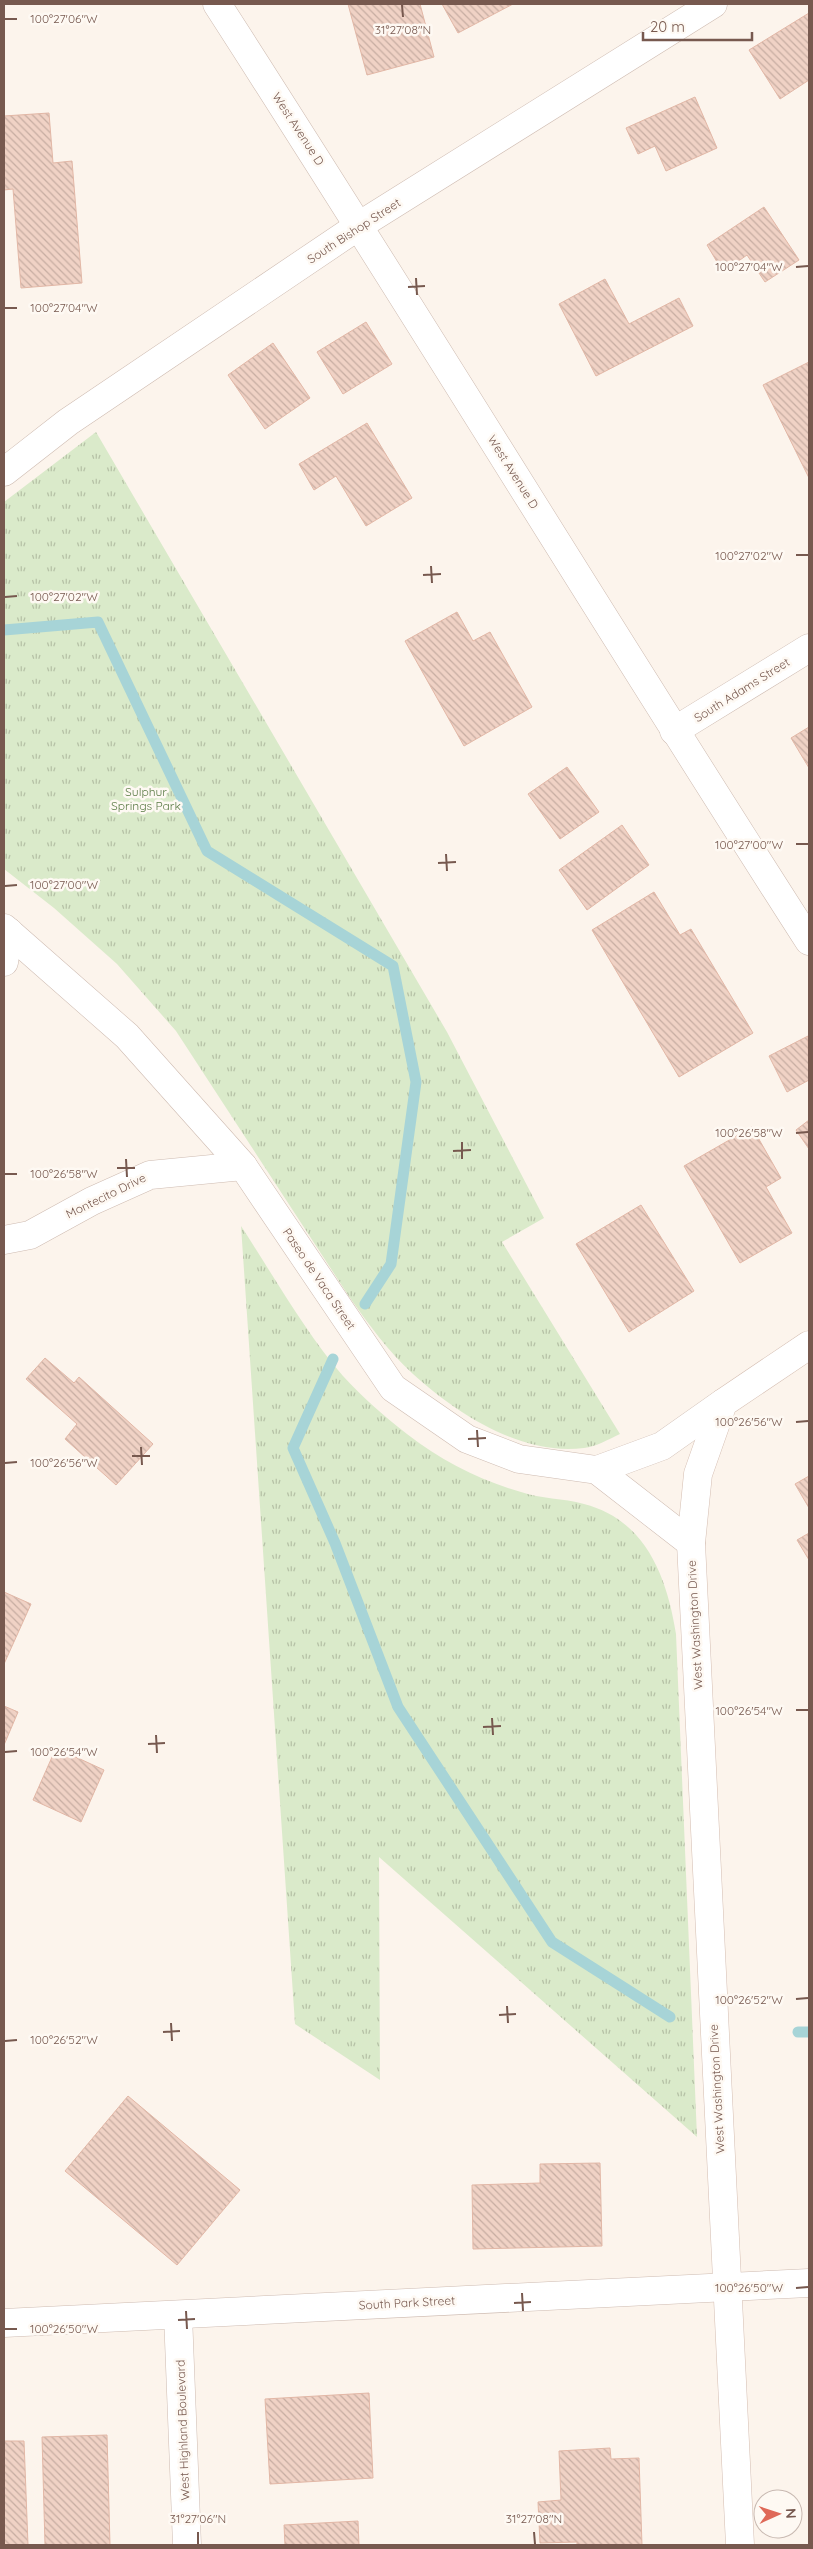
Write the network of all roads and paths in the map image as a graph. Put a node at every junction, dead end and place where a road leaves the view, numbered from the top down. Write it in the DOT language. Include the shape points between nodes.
graph roads {
  1 [pos="217,4"];
  2 [pos="713,4"];
  3 [pos="360,225"];
  4 [pos="4,472"];
  5 [pos="809,648"];
  6 [pos="674,731"];
  7 [pos="6,930"];
  8 [pos="809,941"];
  9 [pos="4,962"];
  10 [pos="243,1166"];
  11 [pos="4,1240"];
  12 [pos="809,1345"];
  13 [pos="723,1402"];
  14 [pos="597,1470"];
  15 [pos="691,1543"];
  16 [pos="809,2283"];
  17 [pos="727,2287"];
  18 [pos="178,2315"];
  19 [pos="4,2323"];
  20 [pos="187,2545"];
  21 [pos="740,2545"];
  1 -- 3 [label="street, West Avenue D"];
  2 -- 3 [label="street, South Bishop Street"];
  3 -- 4 [label="street, South Bishop Street" via="68,422"];
  3 -- 6 [label="street, West Avenue D"];
  5 -- 6 [label="street, South Adams Street"];
  6 -- 8 [label="street, West Avenue D"];
  7 -- 9 [label="street"];
  7 -- 10 [label="street, Paseo de Vaca Street" via="127,1036"];
  10 -- 11 [label="street, Montecito Drive" via="150,1175 92,1201 30,1235"];
  10 -- 14 [label="street, Paseo de Vaca Street" via="393,1388 467,1439 519,1459"];
  12 -- 13 [label="street"];
  13 -- 14 [label="street" via="662,1446"];
  13 -- 15 [label="street, West Washington Drive" via="698,1474"];
  14 -- 15 [label="street, Paseo de Vaca Street"];
  15 -- 17 [label="street, West Washington Drive"];
  16 -- 17 [label="street, South Park Street"];
  17 -- 18 [label="street, South Park Street"];
  17 -- 21 [label="street, West Washington Drive"];
  18 -- 19 [label="street, South Park Street"];
  18 -- 20 [label="street, West Highland Boulevard"];
}
